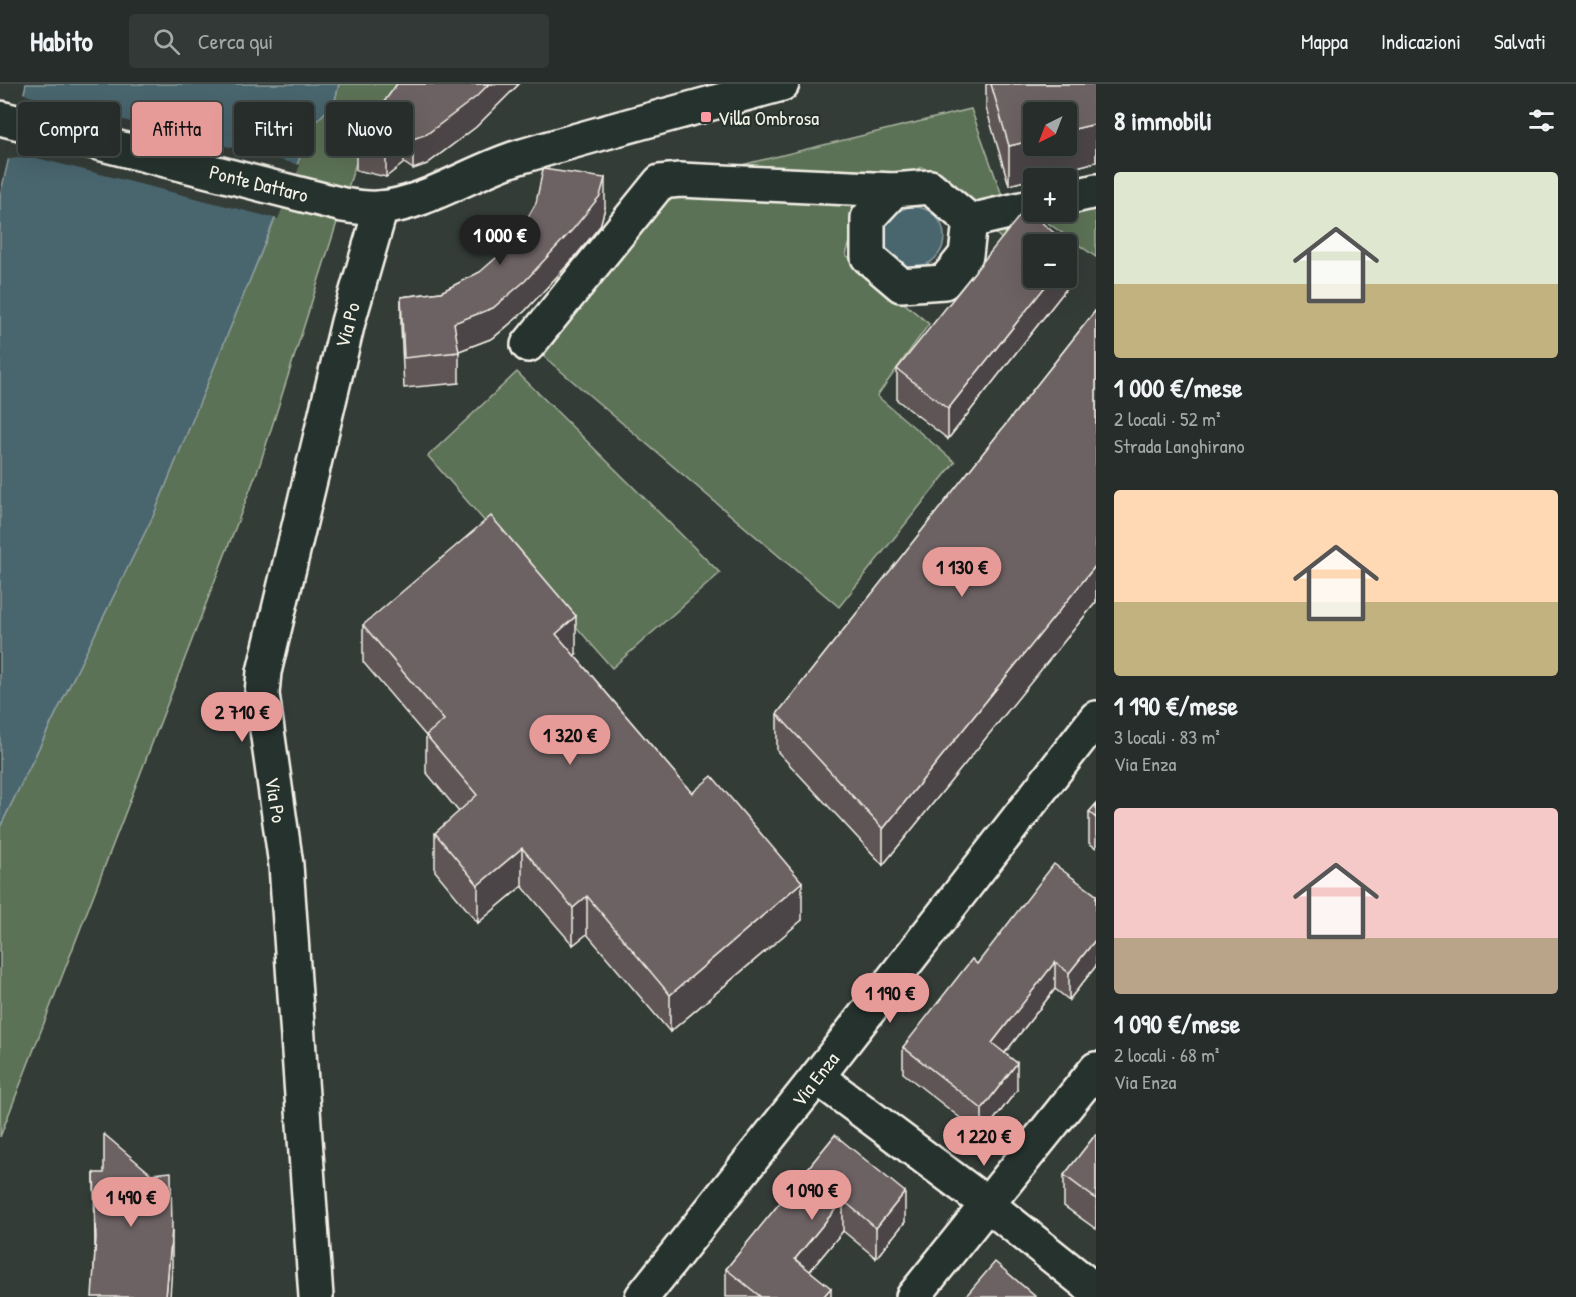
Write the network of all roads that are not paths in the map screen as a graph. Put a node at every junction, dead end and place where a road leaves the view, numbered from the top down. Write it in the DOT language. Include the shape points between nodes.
graph roads {
  1 [pos="782,84"];
  2 [pos="1,118"];
  3 [pos="894,190"];
  4 [pos="1096,191"];
  5 [pos="1077,195"];
  6 [pos="381,208"];
  7 [pos="1023,209"];
  8 [pos="970,222"];
  9 [pos="528,345"];
  10 [pos="1096,718"];
  11 [pos="1096,1069"];
  12 [pos="817,1077"];
  13 [pos="987,1204"];
  14 [pos="1096,1291"];
  15 [pos="316,1297"];
  16 [pos="642,1297"];
  17 [pos="913,1297"];
  1 -- 6 [label="street, Ponte Dattaro" via="578,139"];
  2 -- 6 [label="street, Ponte Dattaro" via="343,205"];
  3 -- 8 [label="street" via="930,187"];
  3 -- 8 [label="street" via="868,218 868,258 901,285 944,282 966,255"];
  3 -- 9 [label="street" via="660,182"];
  4 -- 5 [label="street"];
  6 -- 15 [label="street, Via Po" via="340,352 262,694 287,878"];
  7 -- 8 [label="street"];
  10 -- 12 [label="street, Via Enza"];
  11 -- 13 [label="street"];
  12 -- 13 [label="street"];
  12 -- 16 [label="street, Via Enza"];
  13 -- 14 [label="street"];
  13 -- 17 [label="street"];
}
